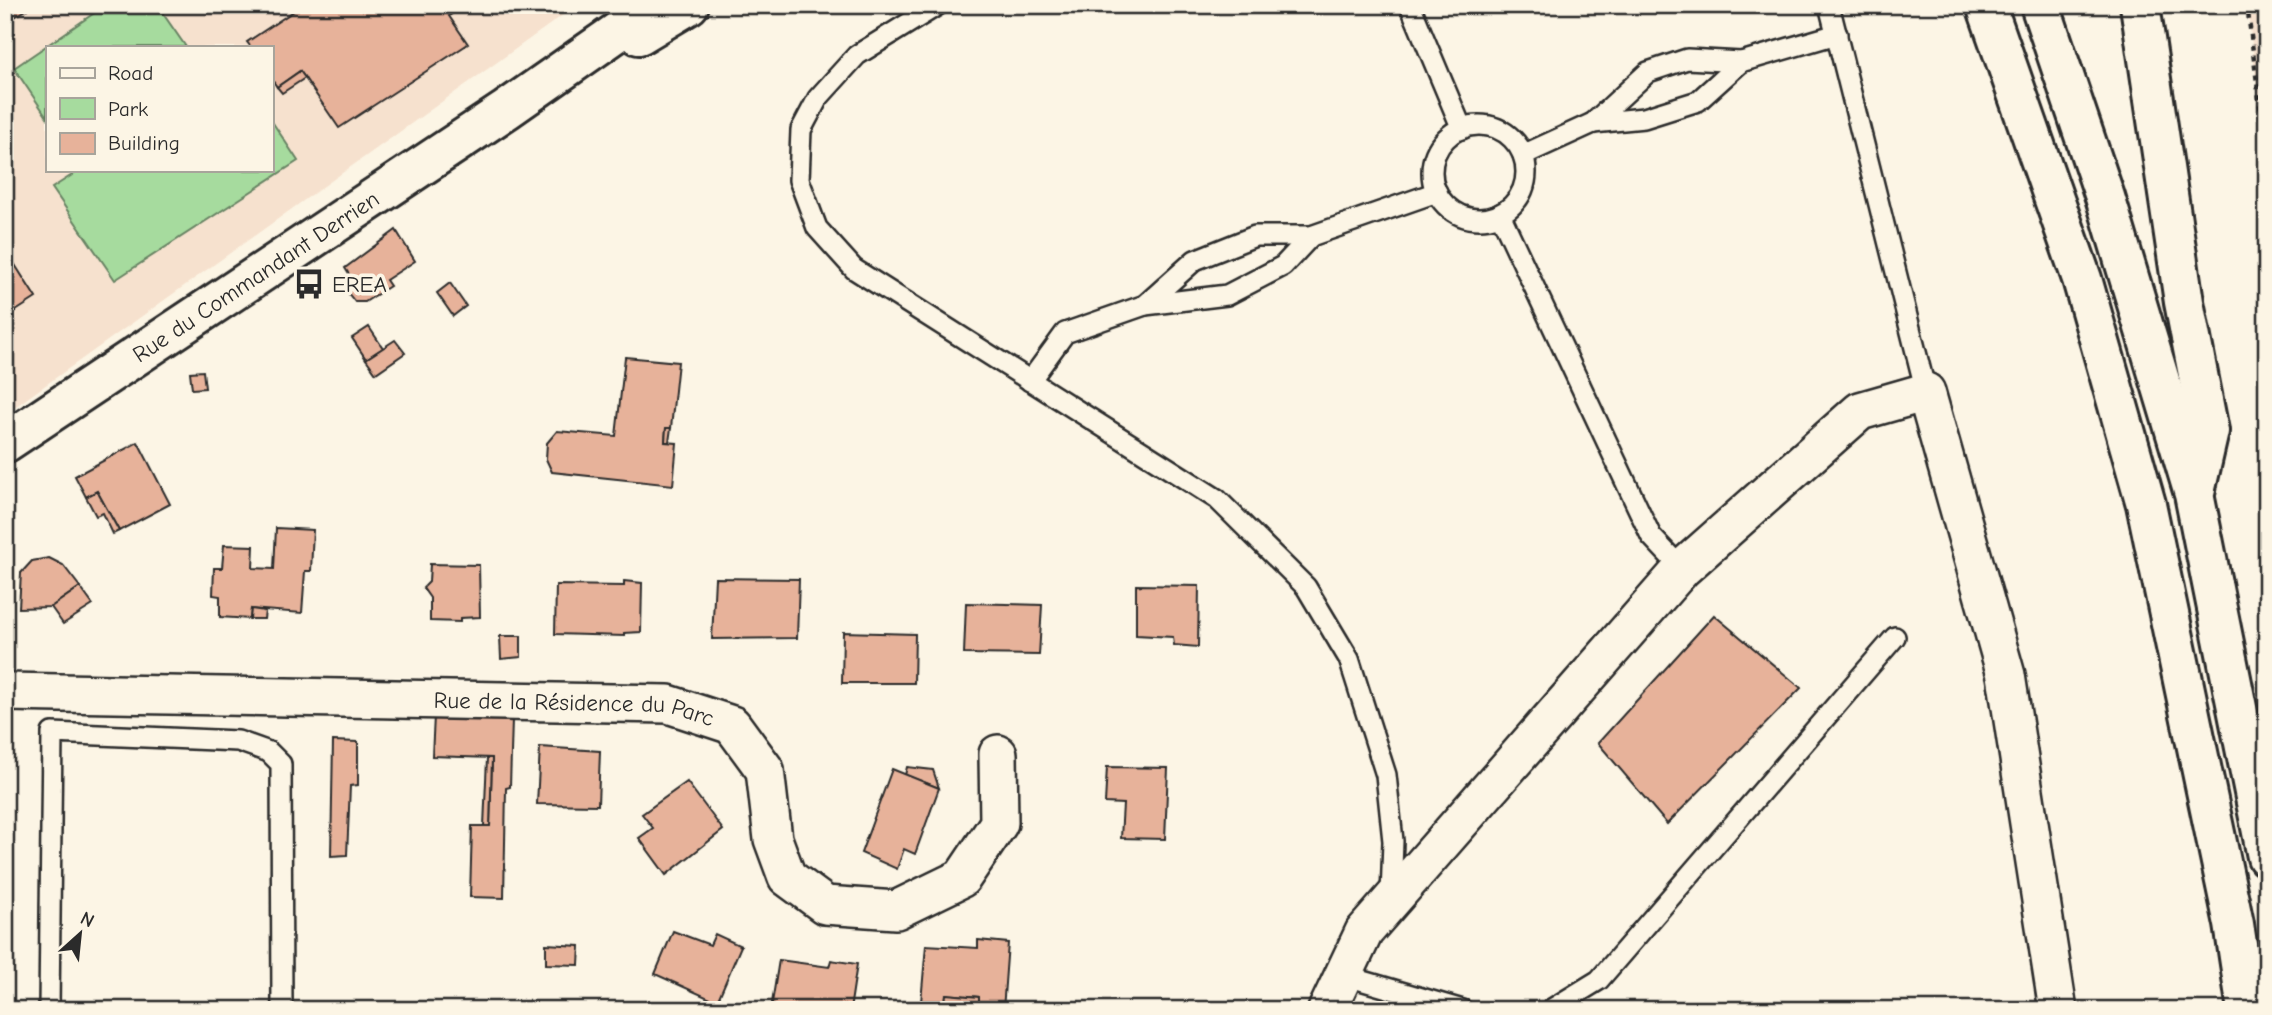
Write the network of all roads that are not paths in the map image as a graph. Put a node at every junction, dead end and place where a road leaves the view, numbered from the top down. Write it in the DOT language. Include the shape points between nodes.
graph roads {
  1 [pos="656,5"];
  2 [pos="689,5"];
  3 [pos="938,5"];
  4 [pos="1410,5"];
  5 [pos="1829,5"];
  6 [pos="1986,5"];
  7 [pos="2040,5"];
  8 [pos="2140,5"];
  9 [pos="1837,34"];
  10 [pos="1741,62"];
  11 [pos="506,110"];
  12 [pos="1593,123"];
  13 [pos="1462,129"];
  14 [pos="1524,155"];
  15 [pos="1437,192"];
  16 [pos="1500,214"];
  17 [pos="1311,236"];
  18 [pos="1145,305"];
  19 [pos="1030,381"];
  20 [pos="1926,392"];
  21 [pos="5,443"];
  22 [pos="2194,494"];
  23 [pos="1682,569"];
  24 [pos="1895,637"];
  25 [pos="5,692"];
  26 [pos="998,754"];
  27 [pos="2267,858"];
  28 [pos="1391,901"];
  29 [pos="1343,975"];
  30 [pos="49,1010"];
  31 [pos="282,1010"];
  32 [pos="1326,1010"];
  33 [pos="1463,1010"];
  34 [pos="1550,1010"];
  35 [pos="2059,1010"];
  36 [pos="2247,1010"];
  1 -- 11 [label="main road, Rue du Commandant Derrien"];
  2 -- 11 [label="main road, Rue du Commandant Derrien"];
  3 -- 19 [label="lane" via="857,55 818,98 801,130 799,180 817,228 854,269"];
  4 -- 13 [label="lane"];
  5 -- 9 [label="lane"];
  6 -- 36 [label="main road" via="2082,279 2146,504 2234,923"];
  7 -- 22 [label="main road" via="2105,197"];
  8 -- 22 [label="main road" via="2184,302 2209,431"];
  9 -- 10 [label="lane"];
  9 -- 20 [label="lane"];
  10 -- 12 [label="lane" via="1698,102 1644,118"];
  10 -- 12 [label="lane" via="1687,59 1648,72"];
  11 -- 21 [label="main road, Rue du Commandant Derrien"];
  12 -- 14 [label="lane"];
  13 -- 14 [label="lane" via="1484,125 1501,130"];
  13 -- 15 [label="lane" via="1440,145 1434,160"];
  14 -- 16 [label="lane" via="1525,187 1517,201"];
  15 -- 16 [label="lane" via="1459,214 1474,219"];
  15 -- 17 [label="lane"];
  16 -- 23 [label="lane" via="1651,536"];
  17 -- 18 [label="lane" via="1283,266 1227,295"];
  17 -- 18 [label="lane" via="1255,236 1195,260"];
  18 -- 19 [label="lane" via="1065,333"];
  19 -- 28 [label="lane" via="1217,499 1306,587 1349,659 1386,775 1393,841"];
  20 -- 23 [label="street" via="1860,411"];
  20 -- 35 [label="street" via="2006,675"];
  22 -- 27 [label="main road"];
  23 -- 28 [label="street"];
  24 -- 34 [label="lane" via="1599,980"];
  25 -- 26 [label="street, Rue de la Résidence du Parc" via="668,704 732,725 765,770 773,839 787,877 825,905 884,909 896,909 962,878 999,823"];
  28 -- 29 [label="street" via="1364,932"];
  29 -- 32 [label="street"];
  29 -- 33 [label="lane"];
  30 -- 31 [label="lane" via="52,733 238,741 269,752 281,764"];
}
